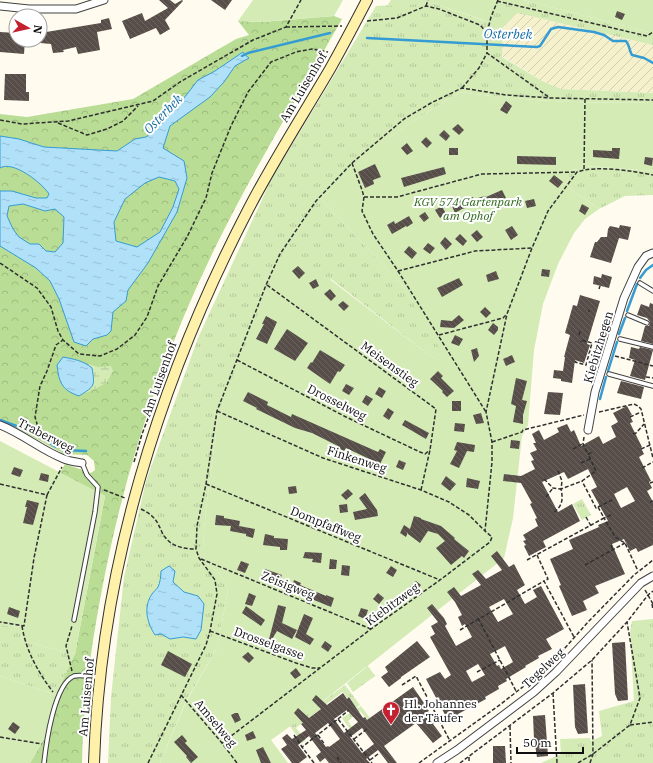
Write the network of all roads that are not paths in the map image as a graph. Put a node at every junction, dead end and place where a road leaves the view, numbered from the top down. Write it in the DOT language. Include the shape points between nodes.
graph roads {
  1 [pos="104,0"];
  2 [pos="368,0"];
  3 [pos="0,6"];
  4 [pos="653,253"];
  5 [pos="640,283"];
  6 [pos="653,291"];
  7 [pos="628,315"];
  8 [pos="647,323"];
  9 [pos="620,339"];
  10 [pos="653,347"];
  11 [pos="610,375"];
  12 [pos="653,386"];
  13 [pos="0,426"];
  14 [pos="588,430"];
  15 [pos="82,463"];
  16 [pos="653,576"];
  17 [pos="74,620"];
  18 [pos="100,677"];
  19 [pos="44,763"];
  20 [pos="94,763"];
  21 [pos="437,763"];
  1 -- 3 [label="street" via="76,10"];
  2 -- 18 [label="main road, Am Luisenhof" via="250,206 210,286 177,366 145,458 124,541 111,602"];
  4 -- 14 [label="street, Kiebitzhegen" via="646,256 638,267 624,298 592,403"];
  5 -- 6 [label="lane"];
  7 -- 8 [label="lane"];
  9 -- 10 [label="lane"];
  11 -- 12 [label="lane"];
  13 -- 15 [label="street, Traberweg" via="14,431 65,460"];
  15 -- 17 [label="lane" via="87,475 98,487"];
  16 -- 21 [label="street, Tegelweg" via="642,583 534,692"];
  18 -- 19 [label="lane" via="74,676 60,692 46,744"];
  18 -- 20 [label="main road, Am Luisenhof"];
}
